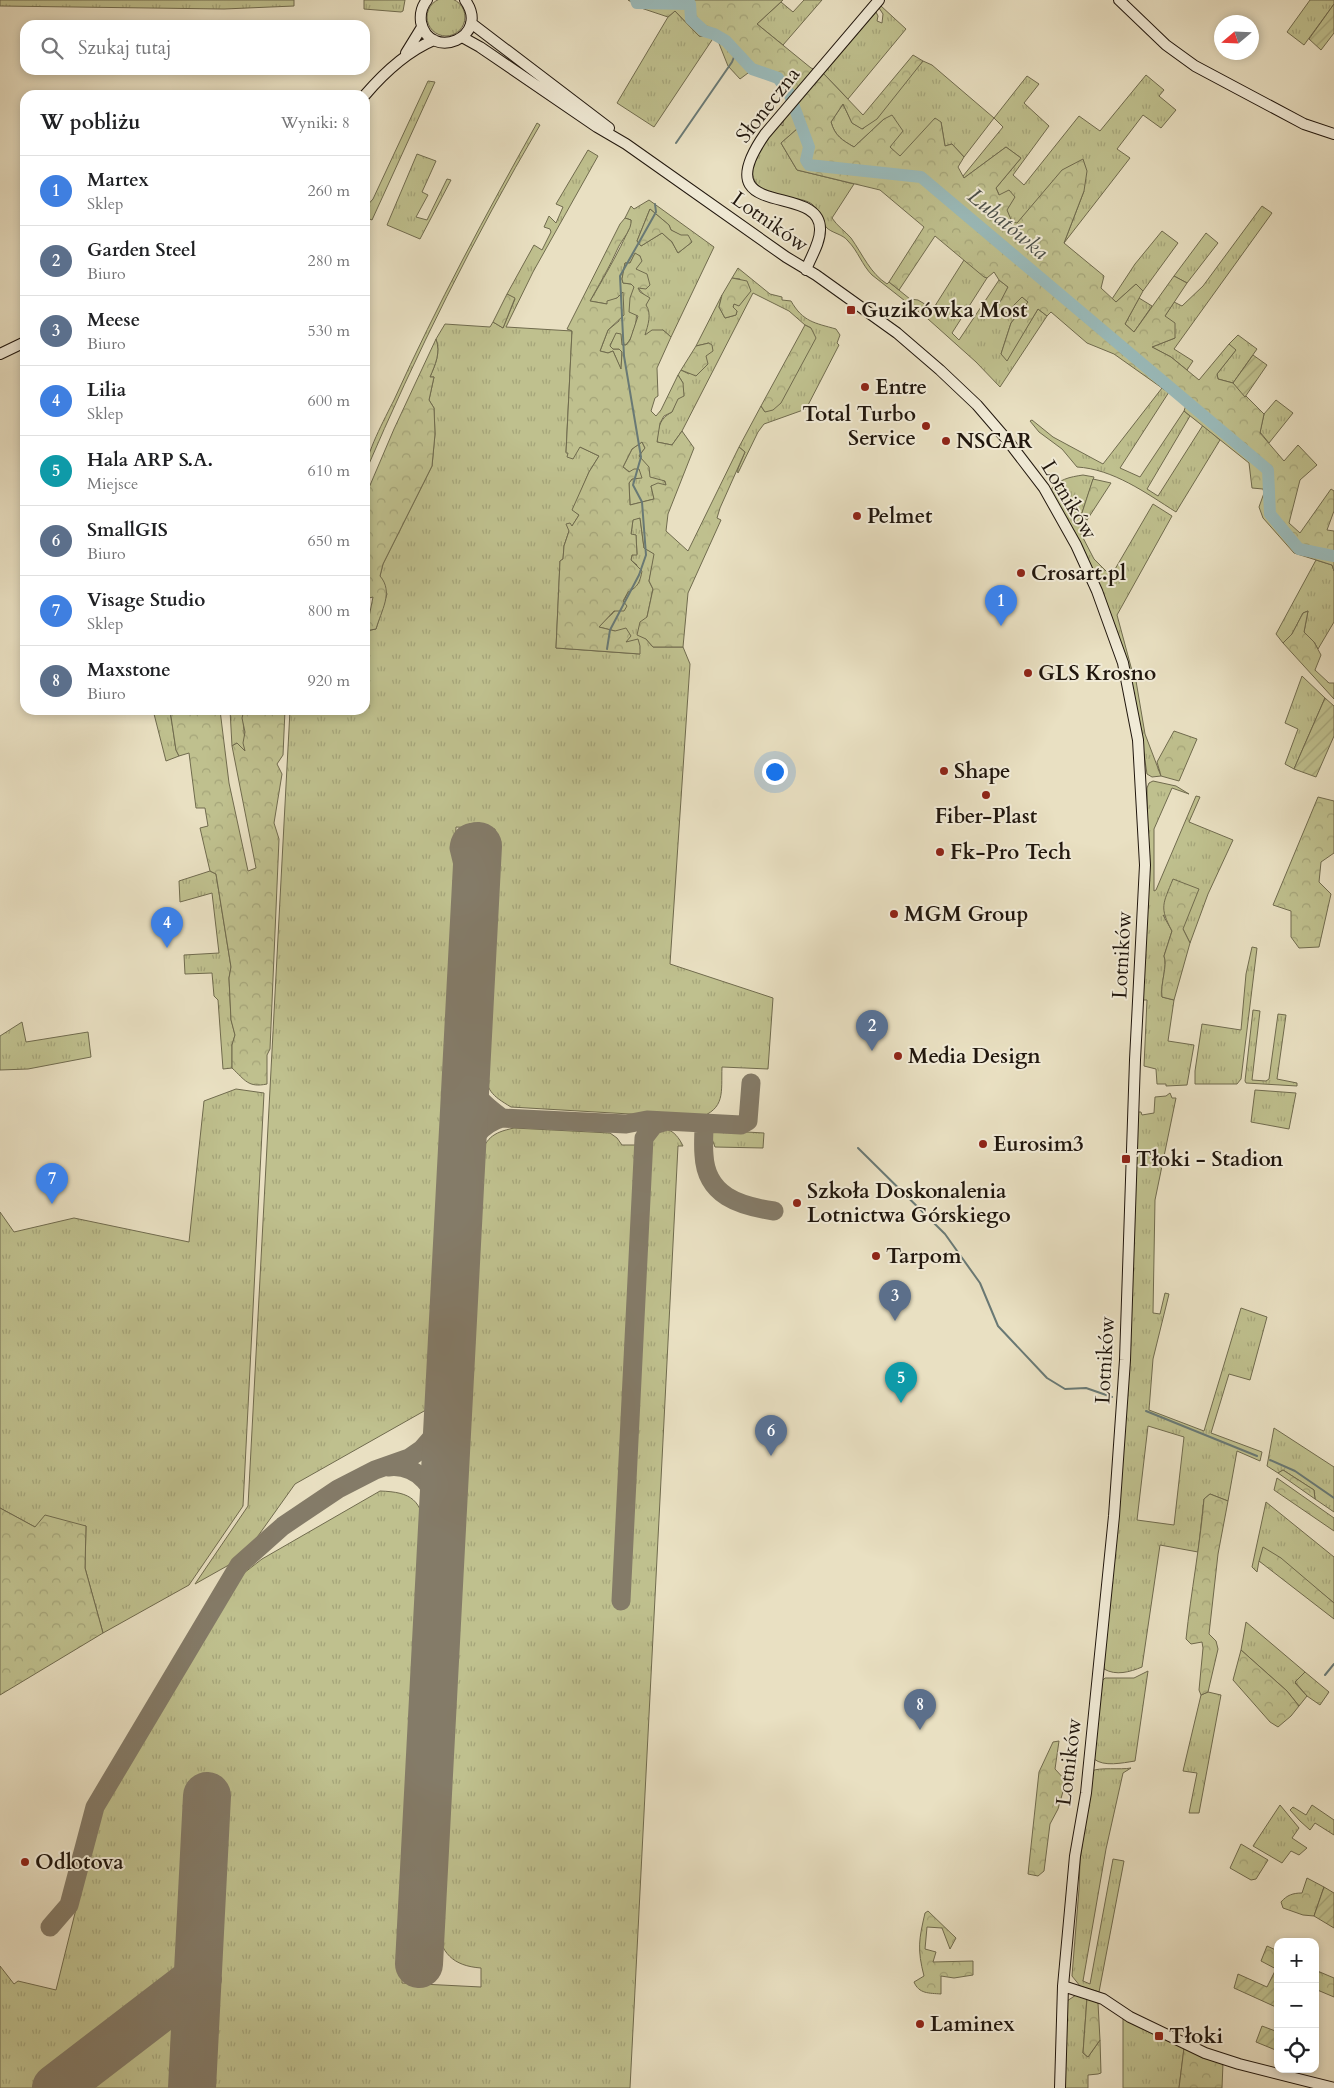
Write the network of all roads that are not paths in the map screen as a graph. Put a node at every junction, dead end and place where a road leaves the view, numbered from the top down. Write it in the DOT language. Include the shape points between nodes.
graph roads {
  1 [pos="427,0"];
  2 [pos="465,0"];
  3 [pos="879,0"];
  4 [pos="1119,0"];
  5 [pos="471,23"];
  6 [pos="422,27"];
  7 [pos="462,37"];
  8 [pos="434,40"];
  9 [pos="400,62"];
  10 [pos="370,90"];
  11 [pos="1334,134"];
  12 [pos="626,144"];
  13 [pos="806,270"];
  14 [pos="20,344"];
  15 [pos="0,354"];
  16 [pos="1063,1986"];
  17 [pos="1060,2088"];
  18 [pos="1334,2088"];
  1 -- 6 [label="street" via="421,12"];
  2 -- 5 [label="street" via="470,7"];
  3 -- 13 [label="street, Słoneczna" via="784,111 752,152 747,166 747,175 756,192 773,200 798,204 811,212 818,222 817,244"];
  4 -- 11 [label="street" via="1166,45 1195,66 1304,124"];
  5 -- 7 [label="street"];
  5 -- 12 [label="street, Lotników"];
  6 -- 8 [label="street"];
  6 -- 9 [label="street"];
  7 -- 8 [label="street" via="448,43"];
  7 -- 12 [label="street, Lotników"];
  8 -- 9 [label="street"];
  9 -- 10 [label="street"];
  12 -- 13 [label="street, Lotników"];
  13 -- 16 [label="street, Lotników" via="897,333 940,370 983,412 1044,488 1097,591 1123,663 1138,740 1145,865 1125,1360 1111,1545"];
  14 -- 15 [label="street"];
  16 -- 17 [label="street, Lotników"];
  16 -- 18 [label="street" via="1097,1996 1130,2017 1205,2053"];
}
